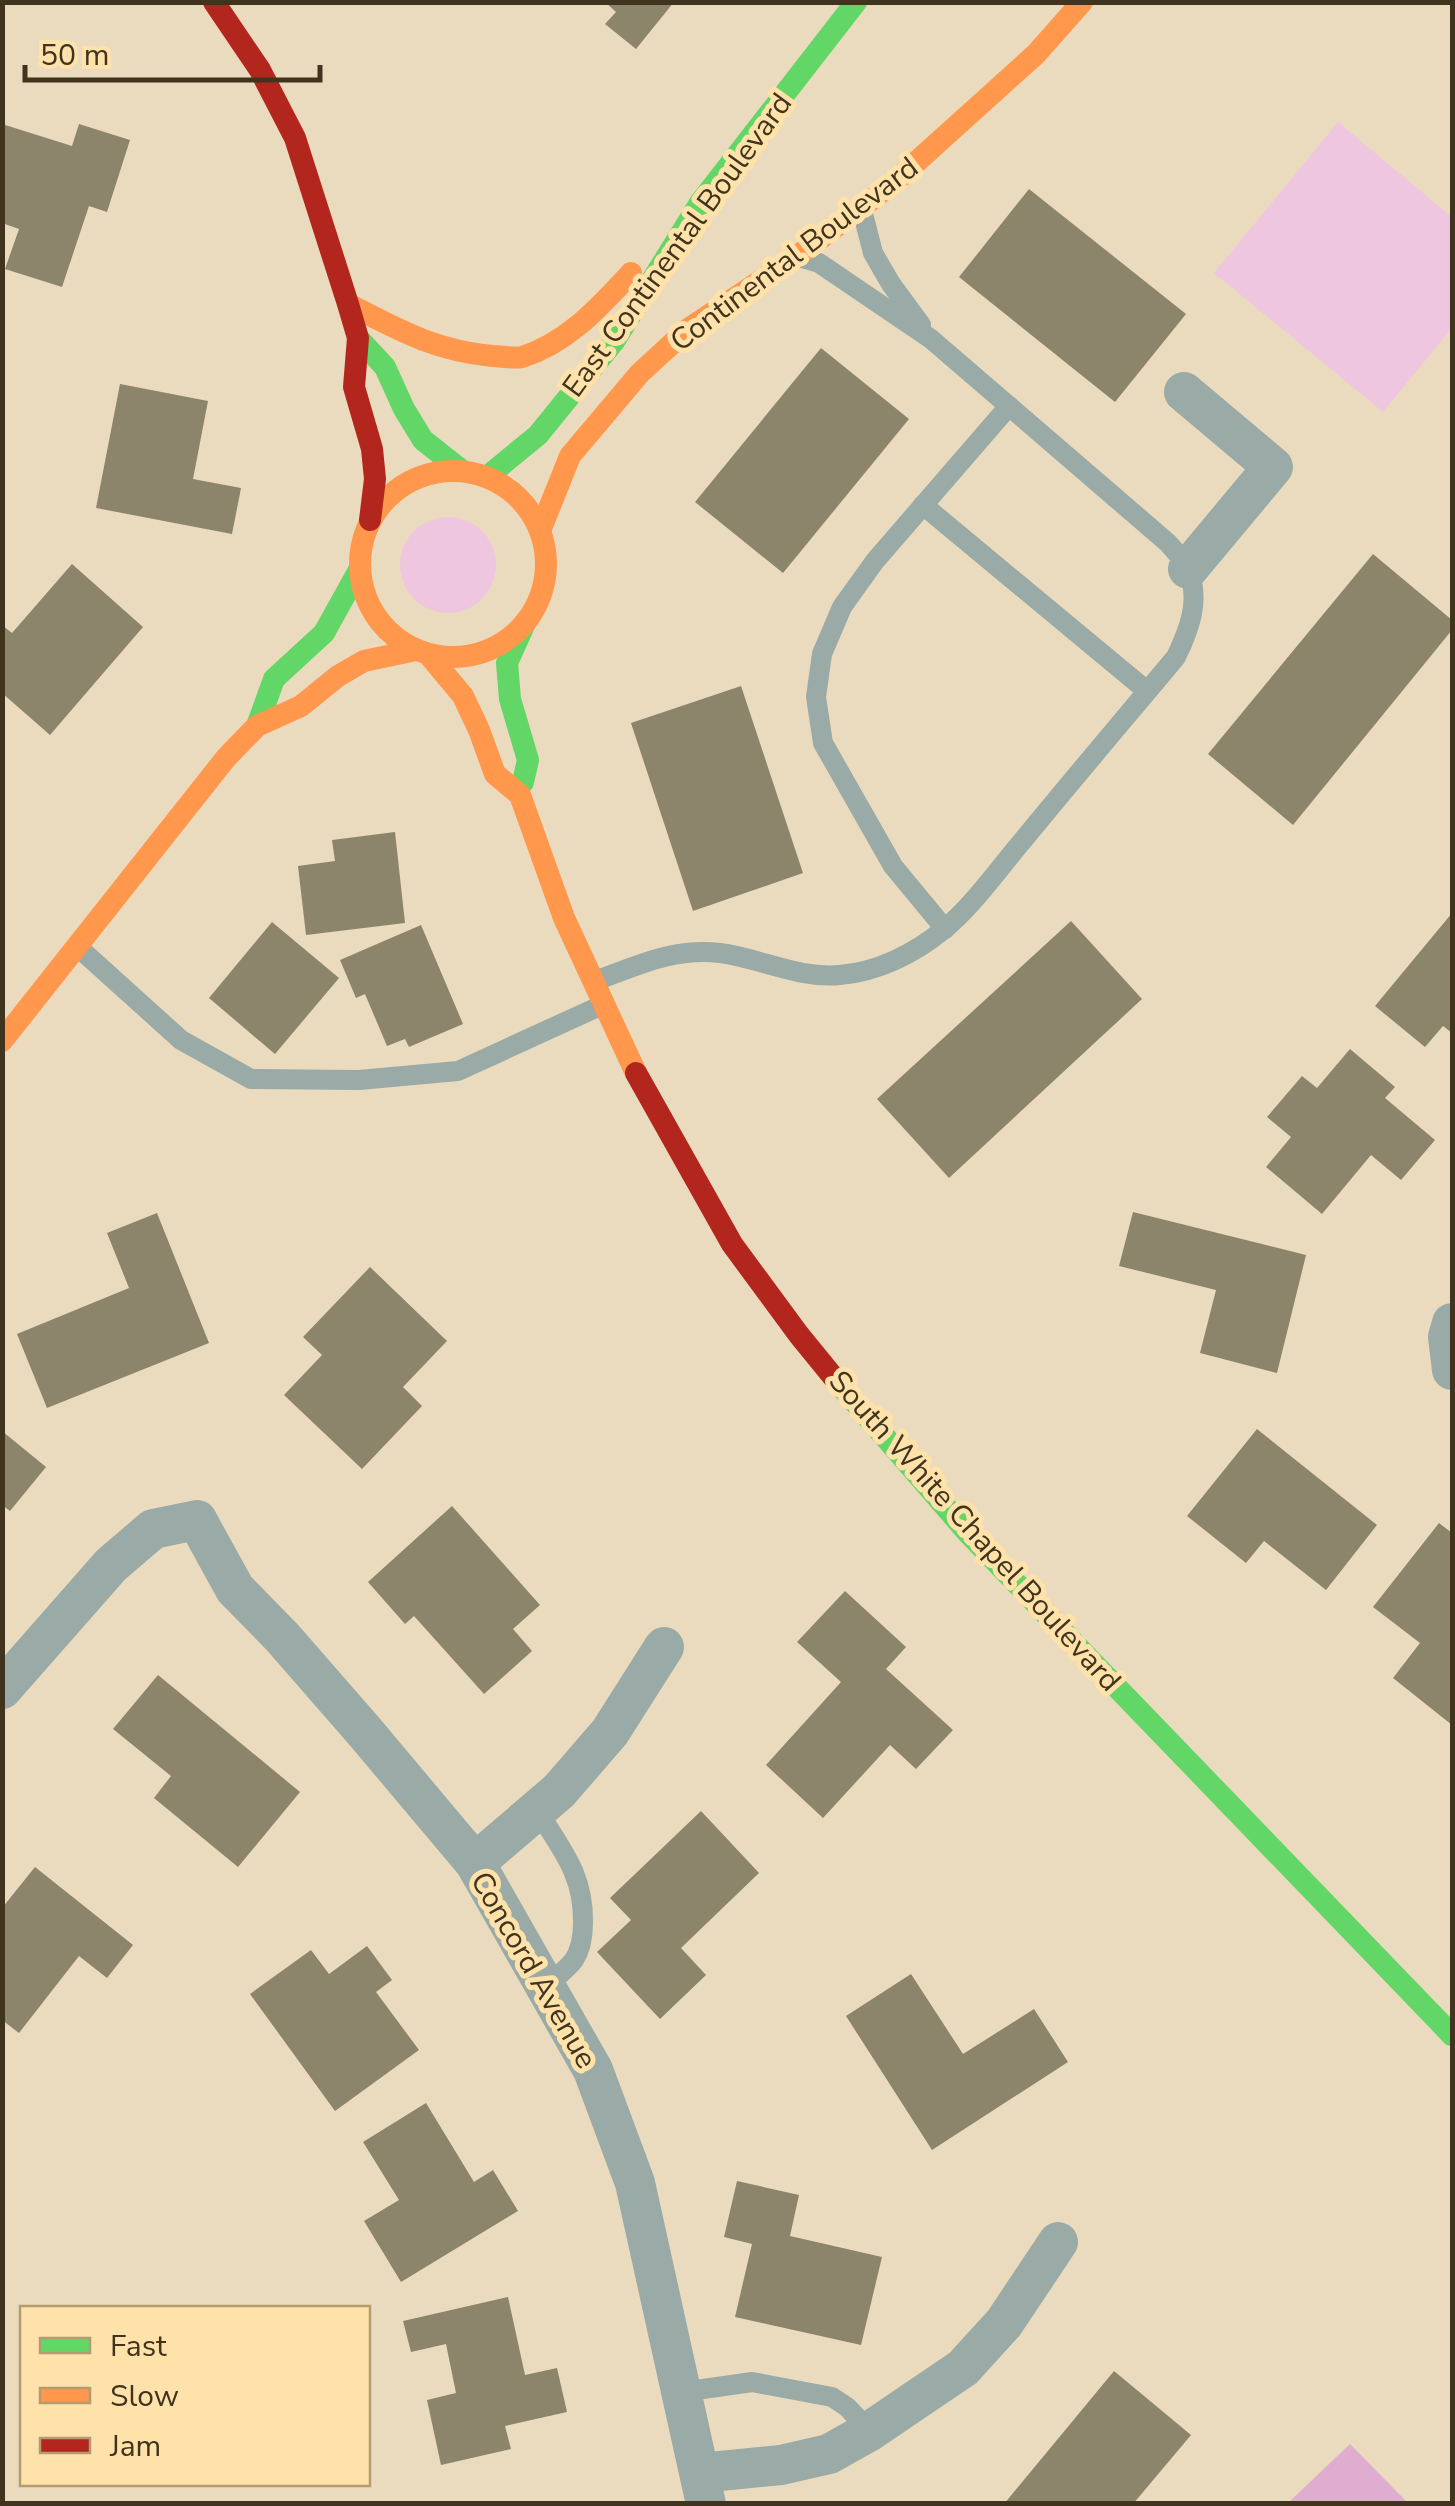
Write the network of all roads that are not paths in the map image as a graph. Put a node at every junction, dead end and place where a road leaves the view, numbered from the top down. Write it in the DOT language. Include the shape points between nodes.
graph roads {
  1 [pos="214,2"];
  2 [pos="856,2"];
  3 [pos="1082,2"];
  4 [pos="700,203"];
  5 [pos="861,207"];
  6 [pos="796,257"];
  7 [pos="348,304"];
  8 [pos="358,338"];
  9 [pos="931,339"];
  10 [pos="1184,392"];
  11 [pos="1009,406"];
  12 [pos="460,470"];
  13 [pos="488,476"];
  14 [pos="924,505"];
  15 [pos="370,520"];
  16 [pos="540,531"];
  17 [pos="1188,569"];
  18 [pos="359,570"];
  19 [pos="525,624"];
  20 [pos="422,652"];
  21 [pos="1148,691"];
  22 [pos="256,726"];
  23 [pos="520,795"];
  24 [pos="945,929"];
  25 [pos="78,946"];
  26 [pos="593,982"];
  27 [pos="604,1004"];
  28 [pos="2,1041"];
  29 [pos="664,1647"];
  30 [pos="2,1689"];
  31 [pos="537,1810"];
  32 [pos="475,1864"];
  33 [pos="546,1987"];
  34 [pos="1452,2035"];
  35 [pos="1058,2242"];
  36 [pos="682,2392"];
  37 [pos="870,2431"];
  38 [pos="703,2488"];
  1 -- 7 [label="main road" via="295,138"];
  2 -- 4 [label="main road, East Continental Boulevard"];
  3 -- 5 [label="main road, Continental Boulevard" via="975,111"];
  4 -- 7 [label="main road" via="590,316 519,358 418,340"];
  4 -- 13 [label="main road, East Continental Boulevard" via="615,340 538,435"];
  5 -- 6 [label="main road, Continental Boulevard"];
  5 -- 9 [label="lane" via="873,253"];
  6 -- 9 [label="lane" via="819,262"];
  6 -- 16 [label="main road, Continental Boulevard" via="687,330 640,372 570,456"];
  7 -- 8 [label="main road"];
  8 -- 12 [label="main road" via="385,367 423,440"];
  8 -- 15 [label="main road" via="354,387 375,479"];
  9 -- 11 [label="lane"];
  10 -- 17 [label="street" via="1273,466"];
  11 -- 14 [label="lane"];
  11 -- 17 [label="lane" via="1168,543"];
  12 -- 13 [label="main road"];
  12 -- 15 [label="main road" via="408,482"];
  13 -- 16 [label="main road" via="528,508"];
  14 -- 21 [label="lane"];
  14 -- 24 [label="lane" via="842,608 822,654 816,697 824,743 894,866"];
  15 -- 18 [label="main road"];
  16 -- 19 [label="main road" via="545,579"];
  17 -- 21 [label="lane" via="1194,596 1190,628"];
  18 -- 20 [label="main road" via="376,618 393,637"];
  18 -- 22 [label="main road" via="324,632 274,679"];
  19 -- 20 [label="main road" via="480,653 454,658"];
  19 -- 23 [label="main road, South White Chapel Boulevard" via="508,663 510,699 528,760"];
  20 -- 22 [label="main road" via="364,660 302,706"];
  20 -- 23 [label="main road, South White Chapel Boulevard" via="463,696 494,774"];
  21 -- 24 [label="lane"];
  22 -- 25 [label="main road"];
  23 -- 26 [label="main road, South White Chapel Boulevard"];
  24 -- 26 [label="lane" via="913,952 838,976 688,952"];
  25 -- 27 [label="lane" via="181,1040 251,1079 359,1080 458,1071"];
  25 -- 28 [label="main road"];
  26 -- 27 [label="main road, South White Chapel Boulevard"];
  27 -- 34 [label="main road, South White Chapel Boulevard" via="732,1244 872,1425"];
  29 -- 31 [label="street" via="610,1732"];
  30 -- 32 [label="street, Concord Avenue" via="111,1565 154,1529 197,1520 235,1590"];
  31 -- 32 [label="street"];
  31 -- 33 [label="lane" via="576,1874 583,1912 575,1958"];
  32 -- 33 [label="street, Concord Avenue"];
  33 -- 36 [label="street, Concord Avenue" via="593,2070 635,2183"];
  35 -- 37 [label="street" via="1004,2323 963,2368"];
  36 -- 37 [label="lane" via="752,2382 832,2397"];
  36 -- 38 [label="street, Concord Avenue"];
  37 -- 38 [label="street" via="829,2454"];
}
